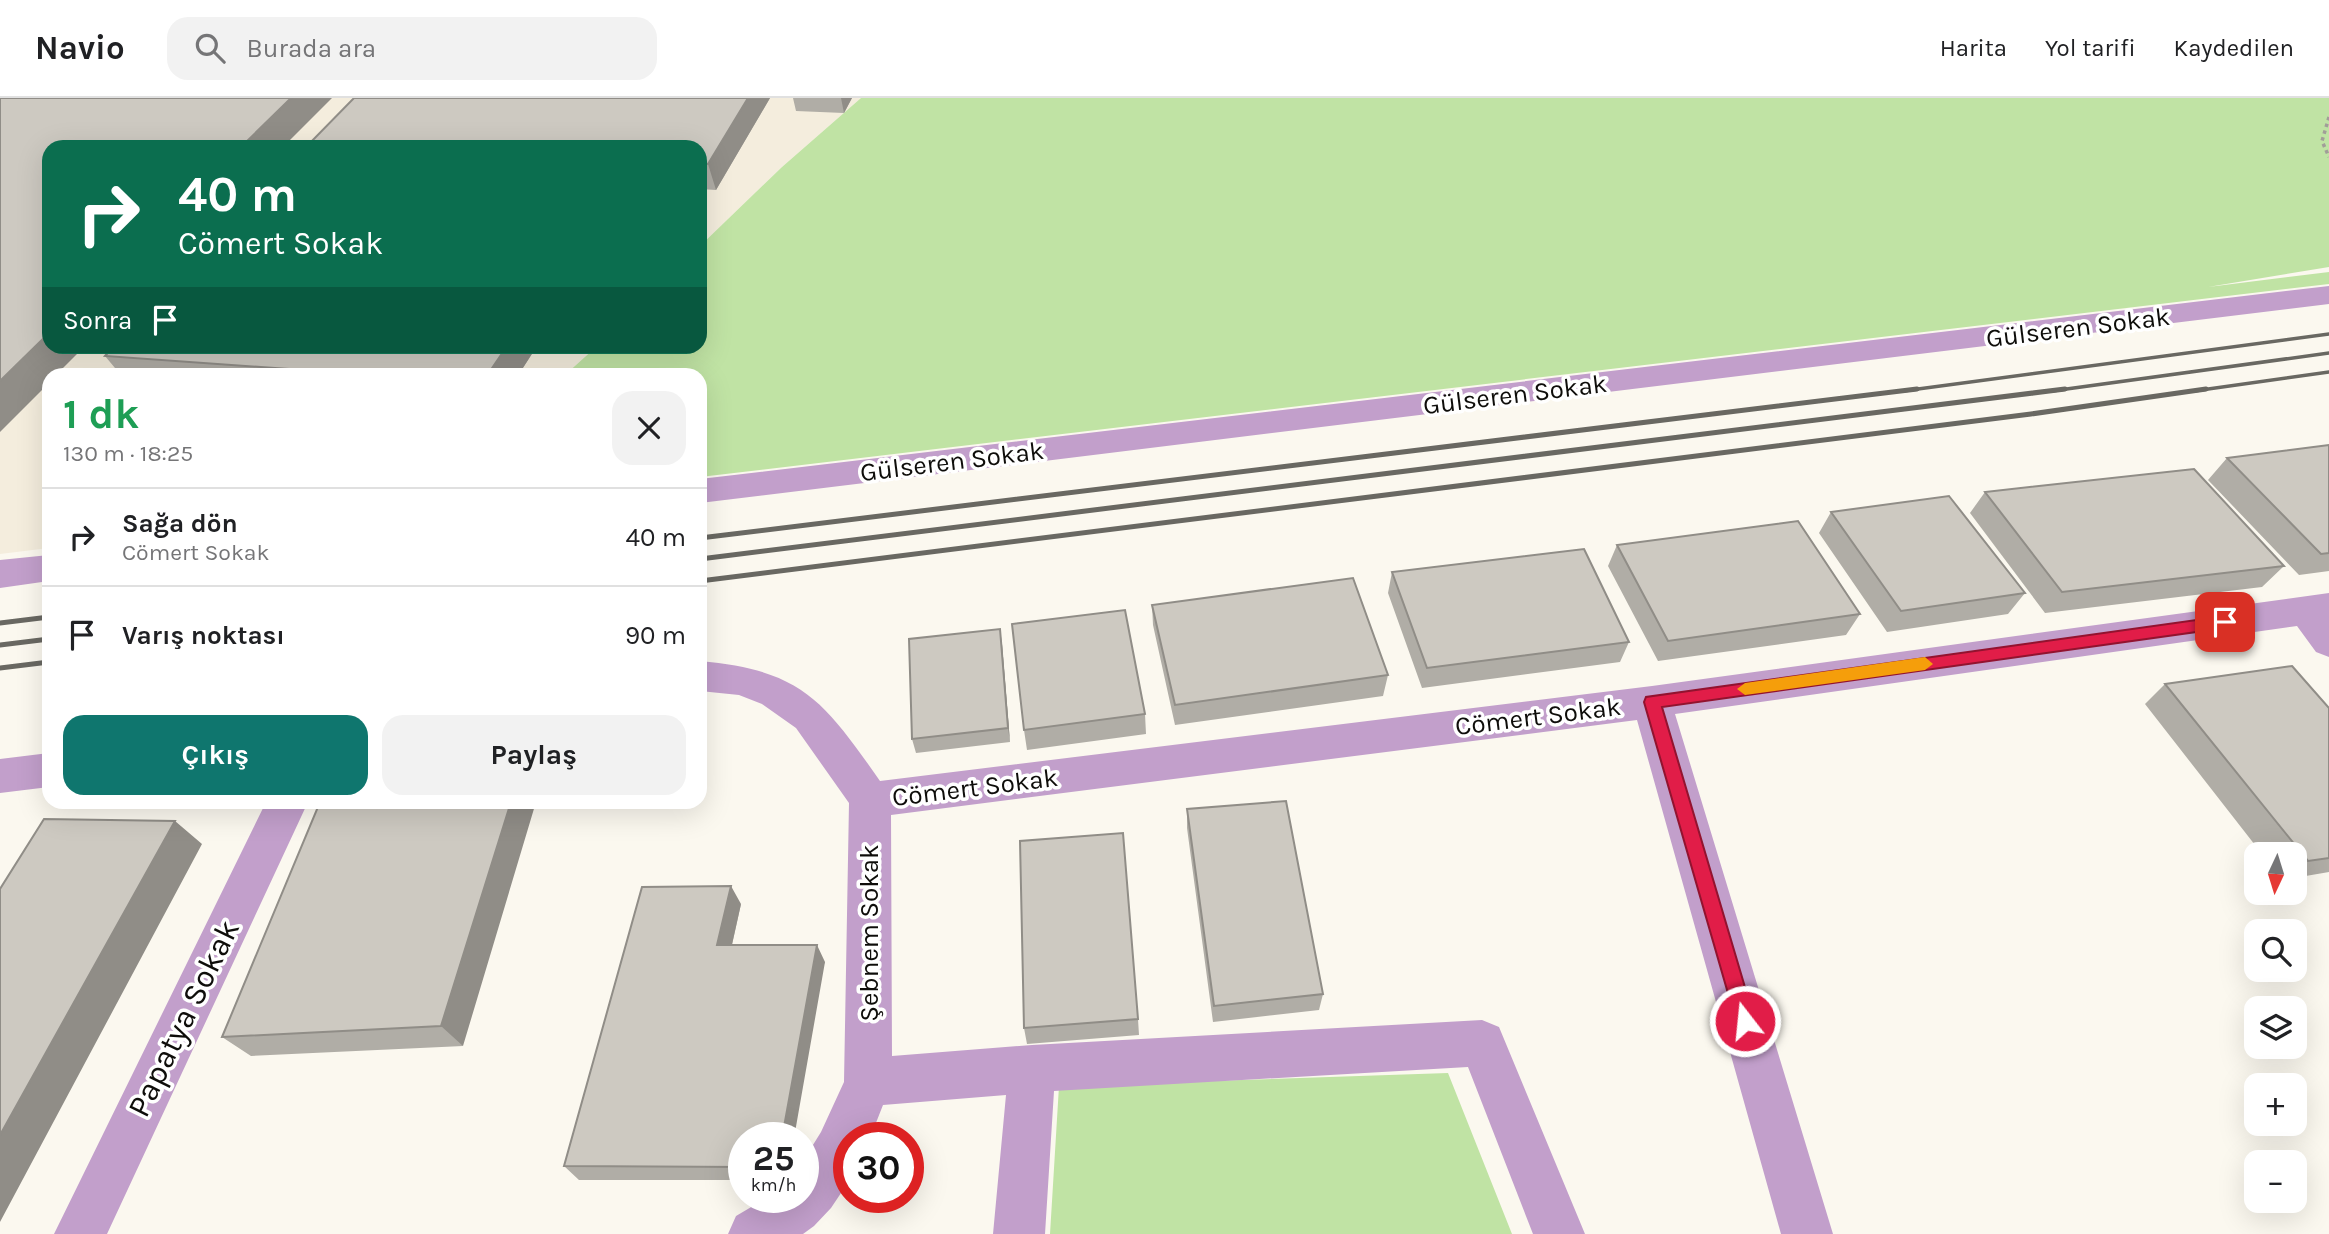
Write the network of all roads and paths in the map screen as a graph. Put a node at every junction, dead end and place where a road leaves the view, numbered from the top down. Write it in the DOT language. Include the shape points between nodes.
graph roads {
  1 [pos="2329,117"];
  2 [pos="2329,157"];
  3 [pos="2329,295"];
  4 [pos="707,490"];
  5 [pos="42,569"];
  6 [pos="0,574"];
  7 [pos="2318,609"];
  8 [pos="2329,642"];
  9 [pos="707,677"];
  10 [pos="1652,702"];
  11 [pos="42,771"];
  12 [pos="0,776"];
  13 [pos="870,800"];
  14 [pos="283,809"];
  15 [pos="1032,1069"];
  16 [pos="868,1082"];
  17 [pos="80,1234"];
  18 [pos="754,1234"];
  19 [pos="1019,1234"];
  20 [pos="1559,1234"];
  21 [pos="1807,1234"];
  1 -- 2 [label="path" via="2322,141"];
  3 -- 4 [label="street, Gülseren Sokak"];
  5 -- 6 [label="street"];
  7 -- 8 [label="street"];
  7 -- 10 [label="street, Cömert Sokak"];
  9 -- 13 [label="street" via="742,680 776,693 810,718"];
  10 -- 13 [label="street, Cömert Sokak"];
  10 -- 21 [label="street"];
  11 -- 12 [label="street"];
  13 -- 16 [label="street, Şebnem Sokak"];
  14 -- 17 [label="street, Papatya Sokak"];
  15 -- 16 [label="street"];
  15 -- 19 [label="street"];
  15 -- 20 [label="street" via="1482,1044"];
  16 -- 18 [label="street" via="846,1138 822,1181 793,1212"];
}
